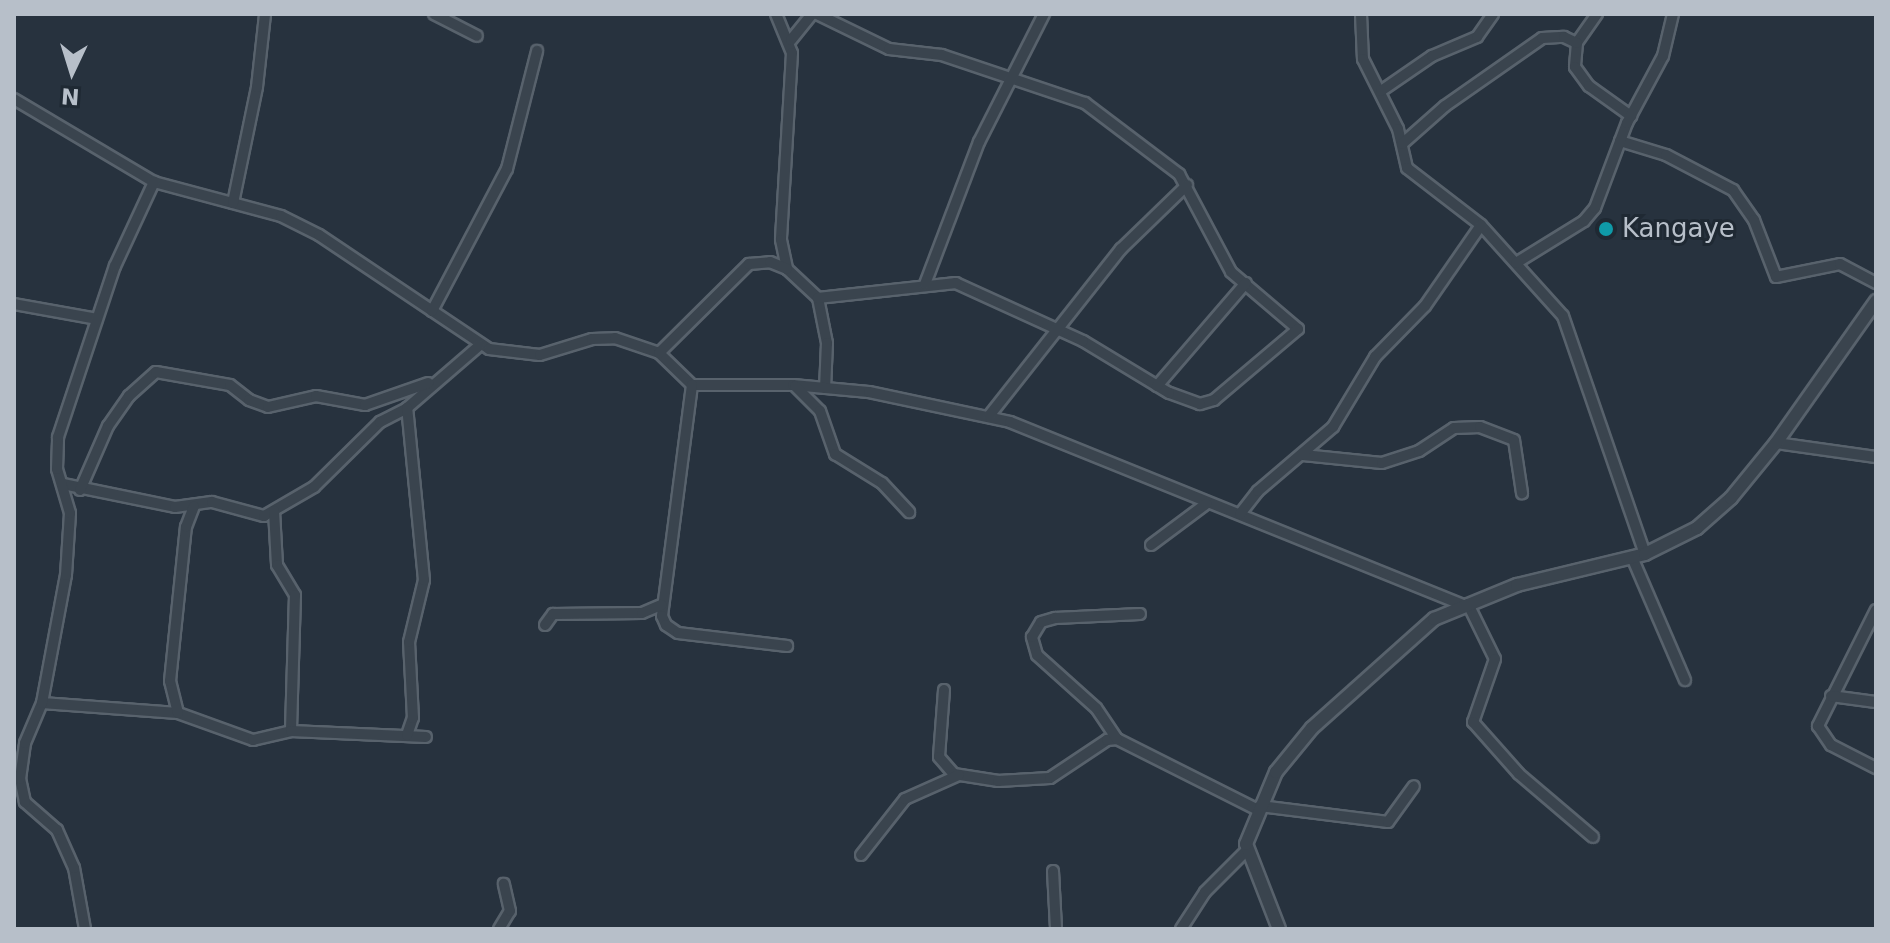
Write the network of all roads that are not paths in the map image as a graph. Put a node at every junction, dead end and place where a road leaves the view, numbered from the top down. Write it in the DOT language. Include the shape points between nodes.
graph roads {
  1 [pos="265,14"];
  2 [pos="434,14"];
  3 [pos="776,14"];
  4 [pos="814,14"];
  5 [pos="1044,14"];
  6 [pos="1361,14"];
  7 [pos="1493,14"];
  8 [pos="1597,14"];
  9 [pos="1673,14"];
  10 [pos="477,36"];
  11 [pos="791,40"];
  12 [pos="1577,43"];
  13 [pos="537,51"];
  14 [pos="1013,79"];
  15 [pos="1381,91"];
  16 [pos="14,99"];
  17 [pos="1631,116"];
  18 [pos="1620,141"];
  19 [pos="1402,144"];
  20 [pos="154,182"];
  21 [pos="1187,185"];
  22 [pos="233,203"];
  23 [pos="1481,225"];
  24 [pos="1516,263"];
  25 [pos="787,269"];
  26 [pos="1246,283"];
  27 [pos="1876,283"];
  28 [pos="925,284"];
  29 [pos="818,298"];
  30 [pos="1876,301"];
  31 [pos="14,304"];
  32 [pos="432,311"];
  33 [pos="97,319"];
  34 [pos="1055,332"];
  35 [pos="480,345"];
  36 [pos="659,353"];
  37 [pos="431,383"];
  38 [pos="692,385"];
  39 [pos="793,385"];
  40 [pos="1157,386"];
  41 [pos="825,388"];
  42 [pos="407,408"];
  43 [pos="989,416"];
  44 [pos="1776,443"];
  45 [pos="1303,455"];
  46 [pos="1876,457"];
  47 [pos="63,484"];
  48 [pos="80,490"];
  49 [pos="1522,493"];
  50 [pos="1206,504"];
  51 [pos="194,506"];
  52 [pos="175,507"];
  53 [pos="274,511"];
  54 [pos="909,512"];
  55 [pos="1240,514"];
  56 [pos="186,527"];
  57 [pos="1151,545"];
  58 [pos="1639,555"];
  59 [pos="1466,604"];
  60 [pos="661,605"];
  61 [pos="1876,610"];
  62 [pos="1140,614"];
  63 [pos="545,625"];
  64 [pos="787,646"];
  65 [pos="1685,680"];
  66 [pos="944,690"];
  67 [pos="1831,696"];
  68 [pos="1876,702"];
  69 [pos="42,703"];
  70 [pos="178,713"];
  71 [pos="291,731"];
  72 [pos="407,735"];
  73 [pos="426,737"];
  74 [pos="1117,739"];
  75 [pos="1876,768"];
  76 [pos="959,775"];
  77 [pos="17,779"];
  78 [pos="1414,786"];
  79 [pos="1259,808"];
  80 [pos="1593,837"];
  81 [pos="1247,850"];
  82 [pos="861,855"];
  83 [pos="1053,871"];
  84 [pos="504,884"];
  85 [pos="85,929"];
  86 [pos="499,929"];
  87 [pos="1056,929"];
  88 [pos="1181,929"];
  89 [pos="1279,929"];
  1 -- 22 [label="street" via="257,87"];
  2 -- 10 [label="street"];
  3 -- 11 [label="street"];
  4 -- 11 [label="street"];
  4 -- 14 [label="street" via="889,49 942,55"];
  5 -- 14 [label="street"];
  6 -- 15 [label="street" via="1363,59"];
  7 -- 15 [label="street" via="1477,37 1432,56"];
  8 -- 12 [label="street"];
  9 -- 17 [label="street" via="1663,56"];
  11 -- 25 [label="street" via="781,240"];
  12 -- 17 [label="street" via="1574,60 1581,79"];
  12 -- 19 [label="street" via="1564,37 1542,38 1445,106"];
  13 -- 32 [label="street" via="507,169"];
  14 -- 21 [label="street" via="1085,103 1171,165"];
  14 -- 28 [label="street" via="953,202"];
  15 -- 19 [label="street"];
  16 -- 20 [label="street"];
  17 -- 18 [label="street"];
  18 -- 24 [label="street" via="1595,208 1584,221"];
  18 -- 27 [label="street" via="1666,155 1733,190 1754,220 1776,277 1840,264"];
  19 -- 23 [label="street" via="1415,178"];
  20 -- 22 [label="street"];
  20 -- 33 [label="street" via="121,250"];
  21 -- 26 [label="street" via="1231,272"];
  21 -- 34 [label="street" via="1121,249"];
  22 -- 32 [label="street" via="281,216 319,235"];
  23 -- 24 [label="street"];
  23 -- 45 [label="street" via="1425,306 1375,357 1333,427"];
  24 -- 58 [label="street" via="1563,316"];
  25 -- 29 [label="street"];
  25 -- 36 [label="street" via="770,262 749,264"];
  26 -- 40 [label="street"];
  26 -- 40 [label="street" via="1294,321 1294,336 1214,400 1187,402"];
  28 -- 29 [label="street"];
  28 -- 34 [label="street" via="956,283"];
  29 -- 41 [label="street" via="827,343"];
  30 -- 44 [label="street"];
  31 -- 33 [label="street"];
  32 -- 35 [label="street"];
  33 -- 47 [label="street" via="58,437"];
  34 -- 40 [label="street" via="1083,341"];
  34 -- 43 [label="street"];
  35 -- 36 [label="street" via="540,355 592,339 615,338"];
  35 -- 37 [label="street"];
  36 -- 38 [label="street"];
  37 -- 42 [label="street"];
  37 -- 48 [label="street" via="365,405 316,396 268,407 230,385 156,372 129,396 108,426"];
  38 -- 39 [label="street"];
  38 -- 60 [label="street"];
  39 -- 41 [label="street"];
  39 -- 54 [label="street" via="820,411 835,454 882,483"];
  41 -- 43 [label="street"];
  42 -- 53 [label="street" via="380,422 314,487"];
  42 -- 72 [label="street" via="424,580 409,642 413,718"];
  43 -- 50 [label="street" via="1095,453"];
  44 -- 46 [label="street"];
  44 -- 58 [label="street" via="1731,498 1697,528"];
  45 -- 49 [label="street" via="1382,463 1419,451 1454,428 1480,427 1514,440"];
  45 -- 55 [label="street" via="1258,491"];
  47 -- 48 [label="street"];
  47 -- 69 [label="street" via="70,513 66,575"];
  48 -- 52 [label="street"];
  50 -- 55 [label="street"];
  50 -- 57 [label="street"];
  51 -- 52 [label="street"];
  51 -- 53 [label="street" via="212,502 253,516"];
  51 -- 56 [label="street"];
  52 -- 56 [label="street"];
  53 -- 71 [label="street" via="277,565 295,595"];
  55 -- 59 [label="street"];
  56 -- 70 [label="street" via="170,681"];
  58 -- 59 [label="street" via="1517,585"];
  58 -- 65 [label="street"];
  59 -- 79 [label="street" via="1407,639 1312,728 1276,772"];
  59 -- 80 [label="street" via="1495,659 1473,722 1519,774"];
  60 -- 63 [label="street" via="642,613 553,614"];
  60 -- 64 [label="street" via="666,625 678,633"];
  61 -- 67 [label="street"];
  62 -- 74 [label="street" via="1055,618 1041,622 1032,637 1037,655 1096,708"];
  66 -- 76 [label="street" via="939,757"];
  67 -- 68 [label="street"];
  67 -- 75 [label="street" via="1818,719 1821,737"];
  69 -- 70 [label="street"];
  69 -- 77 [label="street"];
  70 -- 71 [label="street" via="240,738"];
  71 -- 72 [label="street"];
  72 -- 73 [label="street"];
  74 -- 76 [label="street" via="1107,740 1050,778 998,781"];
  74 -- 79 [label="street"];
  76 -- 82 [label="street" via="905,799"];
  77 -- 85 [label="street" via="25,802 57,830 74,868"];
  78 -- 79 [label="street" via="1388,822"];
  79 -- 81 [label="street"];
  81 -- 88 [label="street" via="1205,892"];
  81 -- 89 [label="street"];
  83 -- 87 [label="street"];
  84 -- 86 [label="street" via="510,911"];
}
